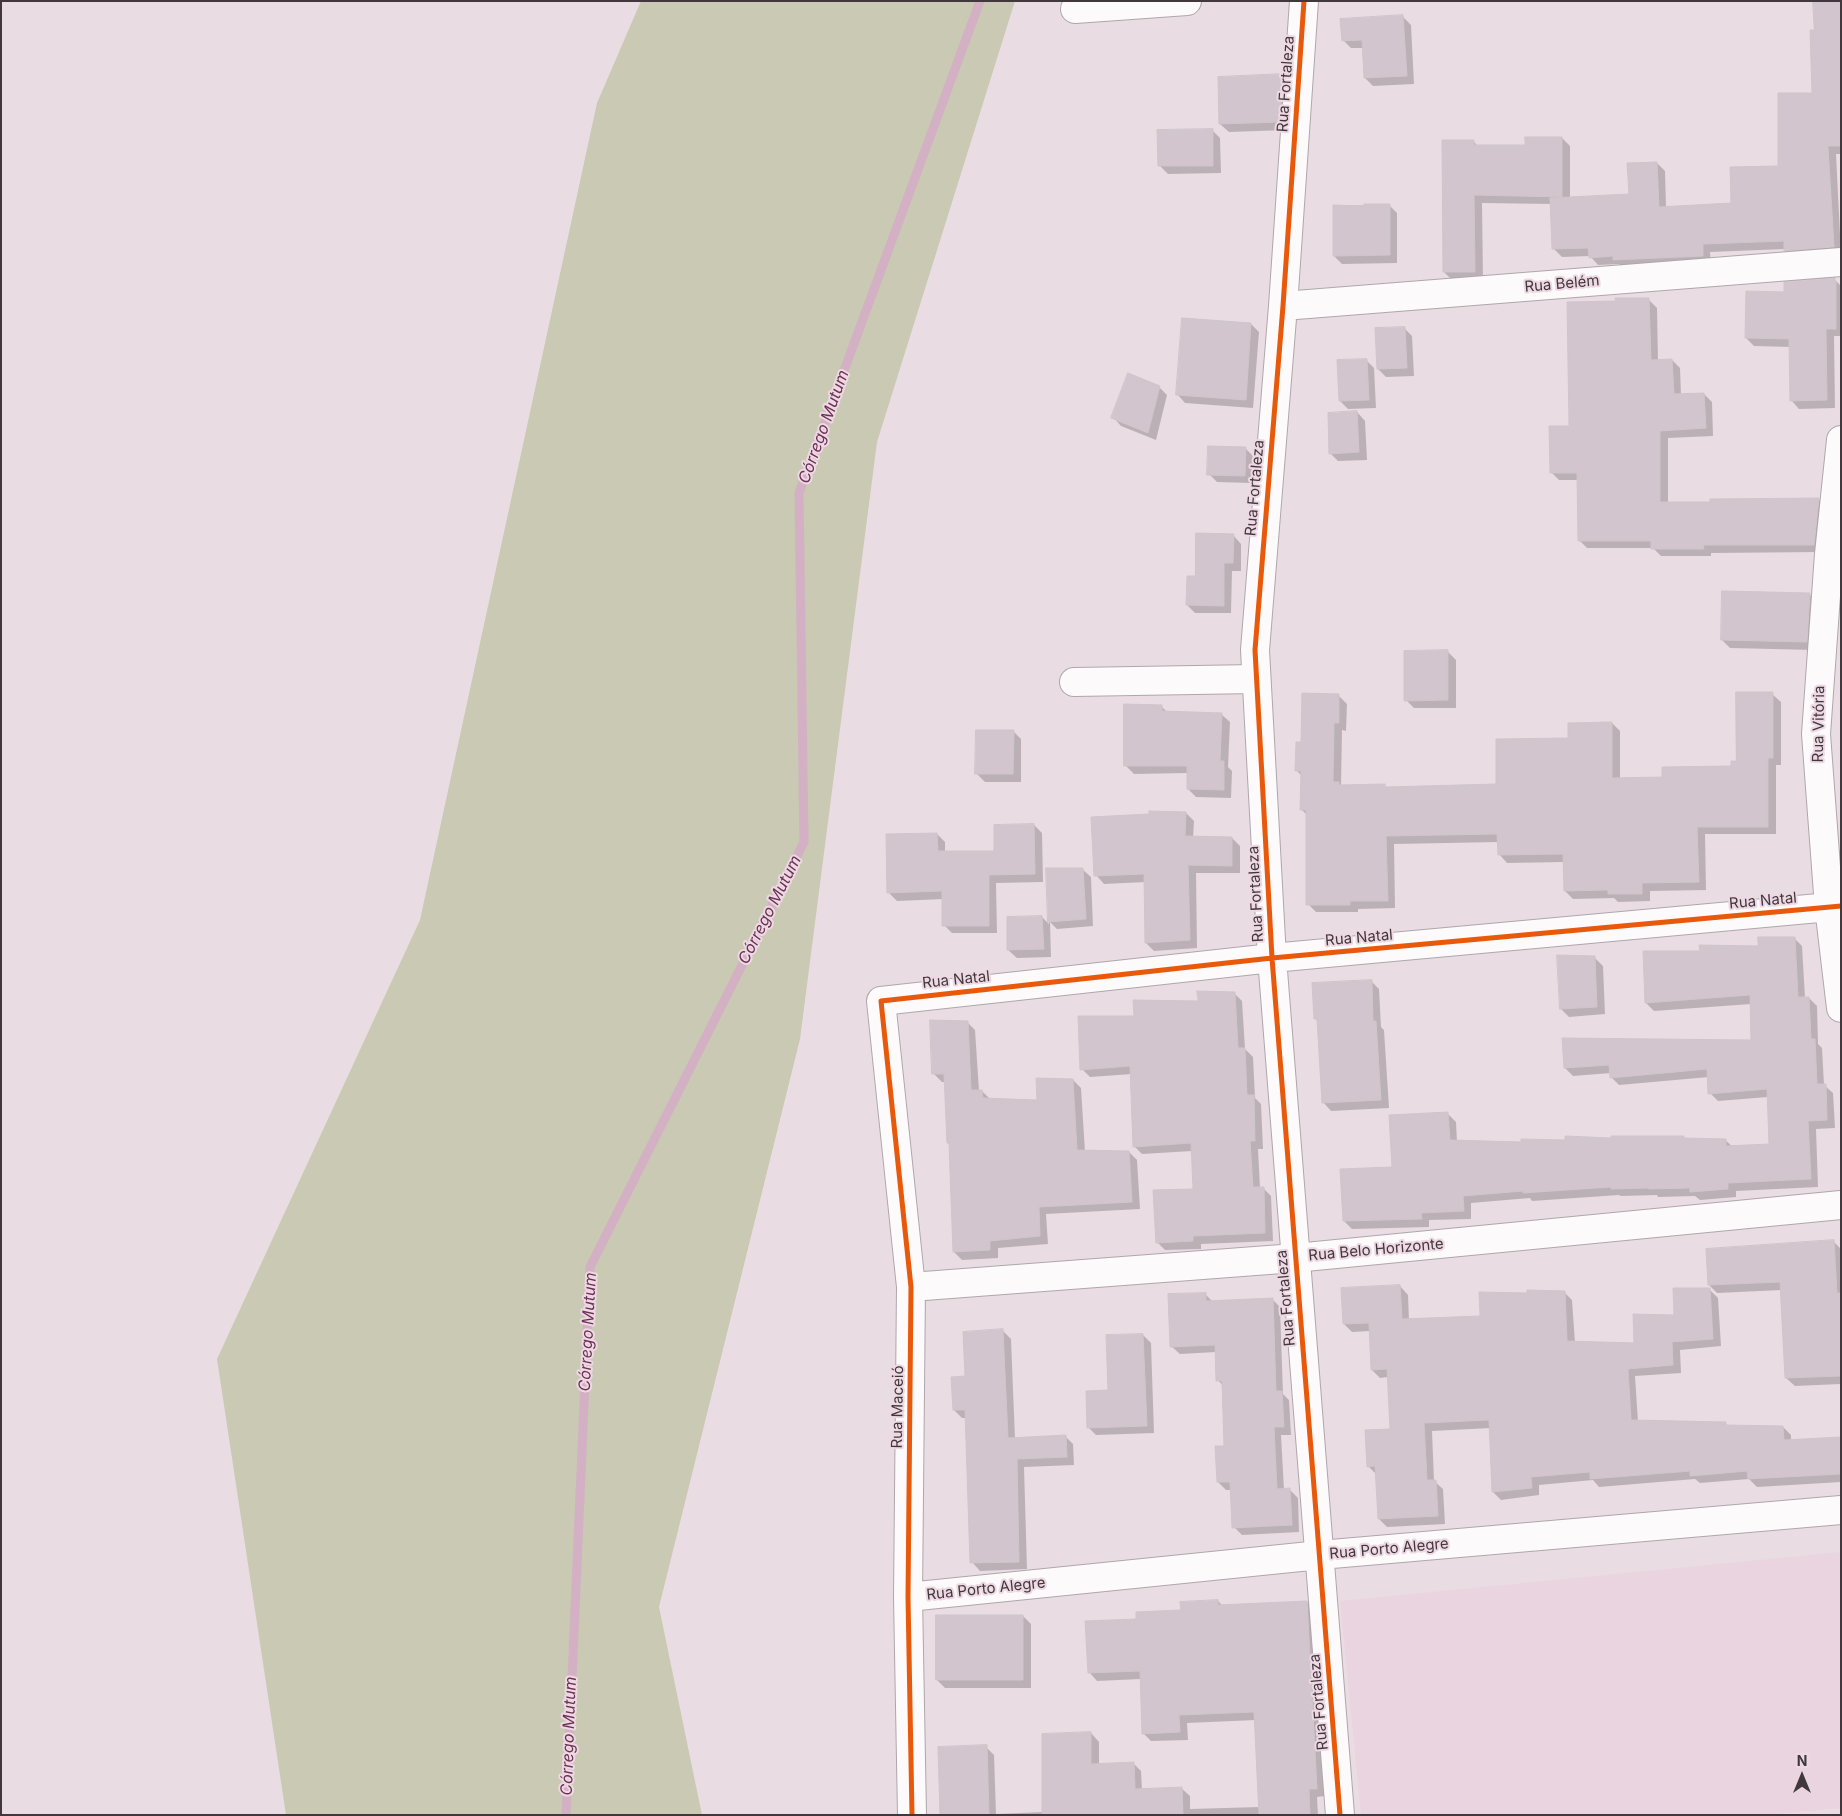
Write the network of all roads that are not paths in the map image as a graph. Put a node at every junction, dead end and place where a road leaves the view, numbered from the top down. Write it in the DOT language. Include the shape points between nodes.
graph roads {
  1 [pos="1187,1"];
  2 [pos="1304,1"];
  3 [pos="1075,9"];
  4 [pos="1841,262"];
  5 [pos="1283,306"];
  6 [pos="1841,440"];
  7 [pos="1835,553"];
  8 [pos="1256,679"];
  9 [pos="1074,682"];
  10 [pos="1835,906"];
  11 [pos="1272,958"];
  12 [pos="881,1001"];
  13 [pos="1841,1008"];
  14 [pos="1841,1205"];
  15 [pos="1296,1258"];
  16 [pos="912,1287"];
  17 [pos="1841,1510"];
  18 [pos="1320,1555"];
  19 [pos="908,1597"];
  20 [pos="912,1815"];
  21 [pos="1340,1815"];
  1 -- 3 [label="street"];
  2 -- 5 [label="street, Rua Fortaleza"];
  4 -- 5 [label="street, Rua Belém"];
  5 -- 8 [label="street, Rua Fortaleza" via="1255,650"];
  6 -- 7 [label="street, Rua Vitória"];
  7 -- 10 [label="street, Rua Vitória" via="1816,734"];
  8 -- 9 [label="street"];
  8 -- 11 [label="street, Rua Fortaleza"];
  10 -- 11 [label="street, Rua Natal"];
  10 -- 13 [label="street, Rua Vitória"];
  11 -- 12 [label="street, Rua Natal"];
  11 -- 15 [label="street, Rua Fortaleza"];
  12 -- 16 [label="street, Rua Maceió"];
  14 -- 15 [label="street, Rua Belo Horizonte"];
  15 -- 16 [label="street, Rua Belo Horizonte"];
  15 -- 18 [label="street, Rua Fortaleza"];
  16 -- 19 [label="street, Rua Maceió"];
  17 -- 18 [label="street, Rua Porto Alegre"];
  18 -- 19 [label="street, Rua Porto Alegre"];
  18 -- 21 [label="street, Rua Fortaleza"];
  19 -- 20 [label="street, Rua Maceió"];
}
